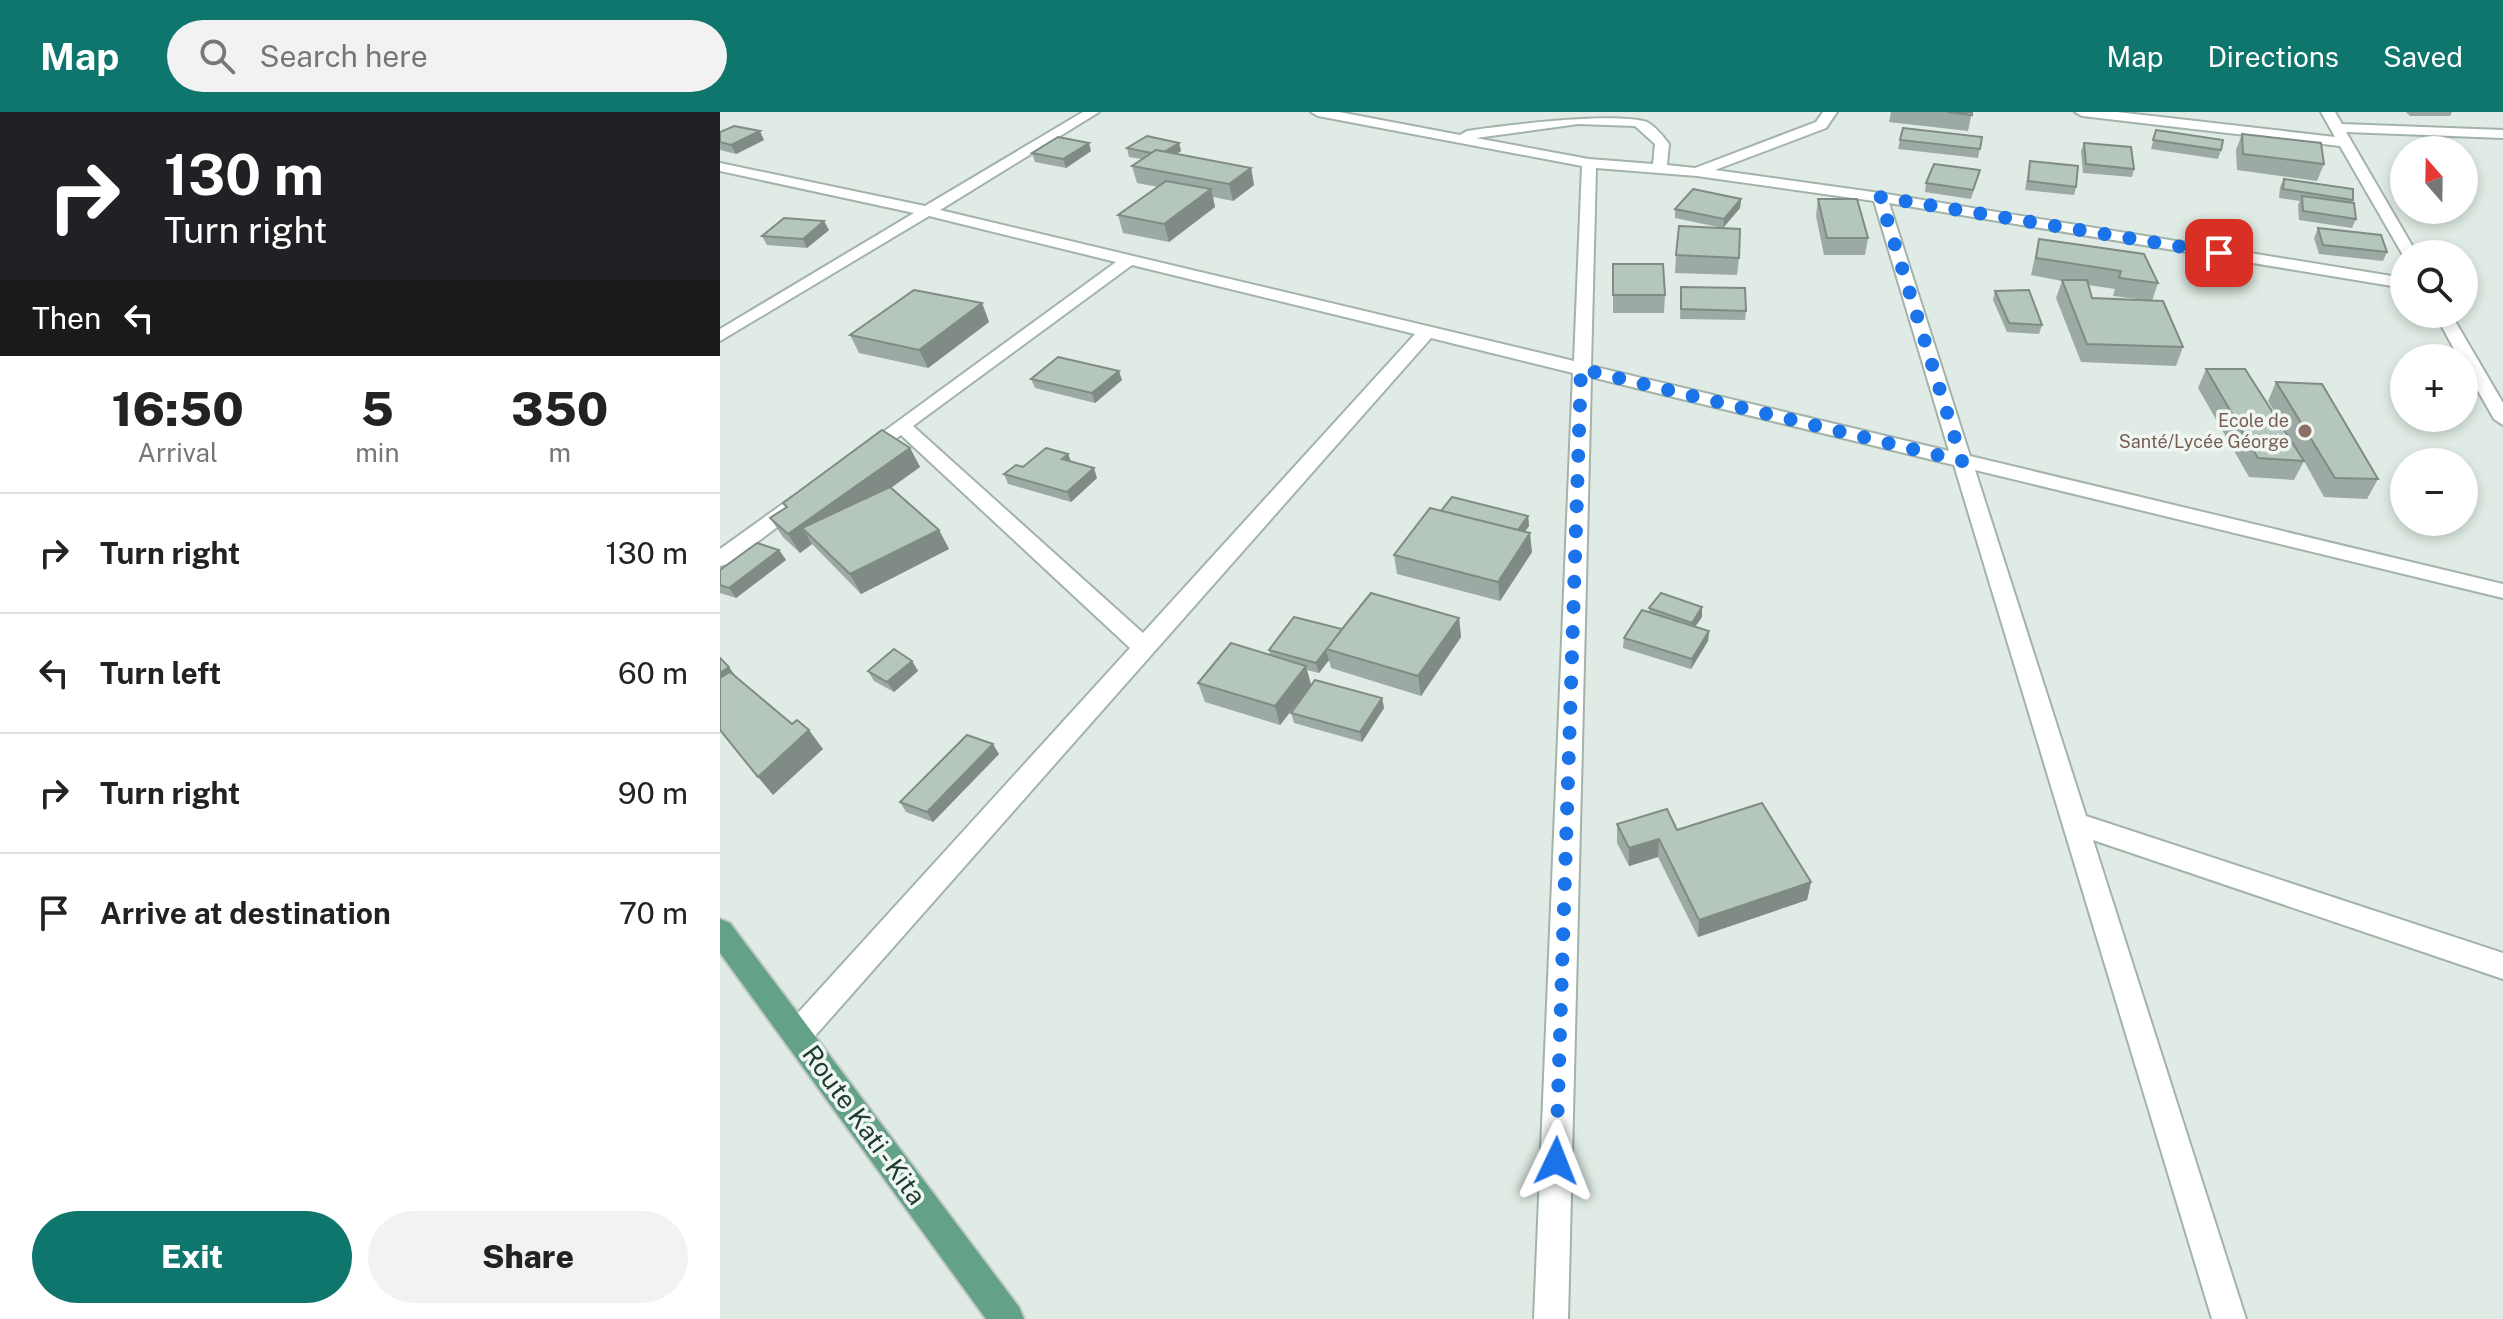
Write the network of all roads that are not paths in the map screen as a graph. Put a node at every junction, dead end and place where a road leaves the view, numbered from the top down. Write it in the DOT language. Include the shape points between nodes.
graph roads {
  1 [pos="1092,112"];
  2 [pos="1318,112"];
  3 [pos="1830,112"];
  4 [pos="2082,112"];
  5 [pos="2328,112"];
  6 [pos="1586,114"];
  7 [pos="1357,116"];
  8 [pos="2503,134"];
  9 [pos="2341,135"];
  10 [pos="1449,138"];
  11 [pos="1589,163"];
  12 [pos="720,167"];
  13 [pos="1660,169"];
  14 [pos="1697,172"];
  15 [pos="1880,197"];
  16 [pos="926,211"];
  17 [pos="2401,240"];
  18 [pos="1129,260"];
  19 [pos="2390,281"];
  20 [pos="2451,328"];
  21 [pos="1427,332"];
  22 [pos="720,336"];
  23 [pos="1581,369"];
  24 [pos="2503,419"];
  25 [pos="902,426"];
  26 [pos="853,461"];
  27 [pos="1962,461"];
  28 [pos="817,488"];
  29 [pos="720,559"];
  30 [pos="2503,591"];
  31 [pos="1144,647"];
  32 [pos="2074,823"];
  33 [pos="720,931"];
  34 [pos="2503,966"];
  35 [pos="797,1035"];
  36 [pos="1007,1319"];
  37 [pos="1551,1319"];
  38 [pos="2229,1319"];
  1 -- 16 [label="street"];
  2 -- 7 [label="street"];
  3 -- 14 [label="street" via="1821,125"];
  4 -- 9 [label="street"];
  5 -- 9 [label="street"];
  6 -- 10 [label="street"];
  6 -- 13 [label="street" via="1642,124 1662,144"];
  7 -- 10 [label="street"];
  8 -- 9 [label="street"];
  9 -- 17 [label="street"];
  10 -- 11 [label="street"];
  11 -- 13 [label="street"];
  11 -- 23 [label="street"];
  12 -- 16 [label="street"];
  13 -- 14 [label="street"];
  14 -- 15 [label="street"];
  15 -- 19 [label="street"];
  15 -- 27 [label="street"];
  16 -- 18 [label="street"];
  16 -- 22 [label="street"];
  18 -- 21 [label="street"];
  18 -- 25 [label="street"];
  20 -- 24 [label="street"];
  21 -- 23 [label="street"];
  21 -- 31 [label="street"];
  23 -- 27 [label="street"];
  23 -- 37 [label="street"];
  25 -- 26 [label="street"];
  25 -- 31 [label="street"];
  27 -- 30 [label="street"];
  27 -- 32 [label="street"];
  28 -- 29 [label="street"];
  31 -- 35 [label="street"];
  32 -- 34 [label="street"];
  32 -- 38 [label="street"];
  33 -- 35 [label="main road, Route Kati - Kita"];
  35 -- 36 [label="main road, Route Kati - Kita"];
}
